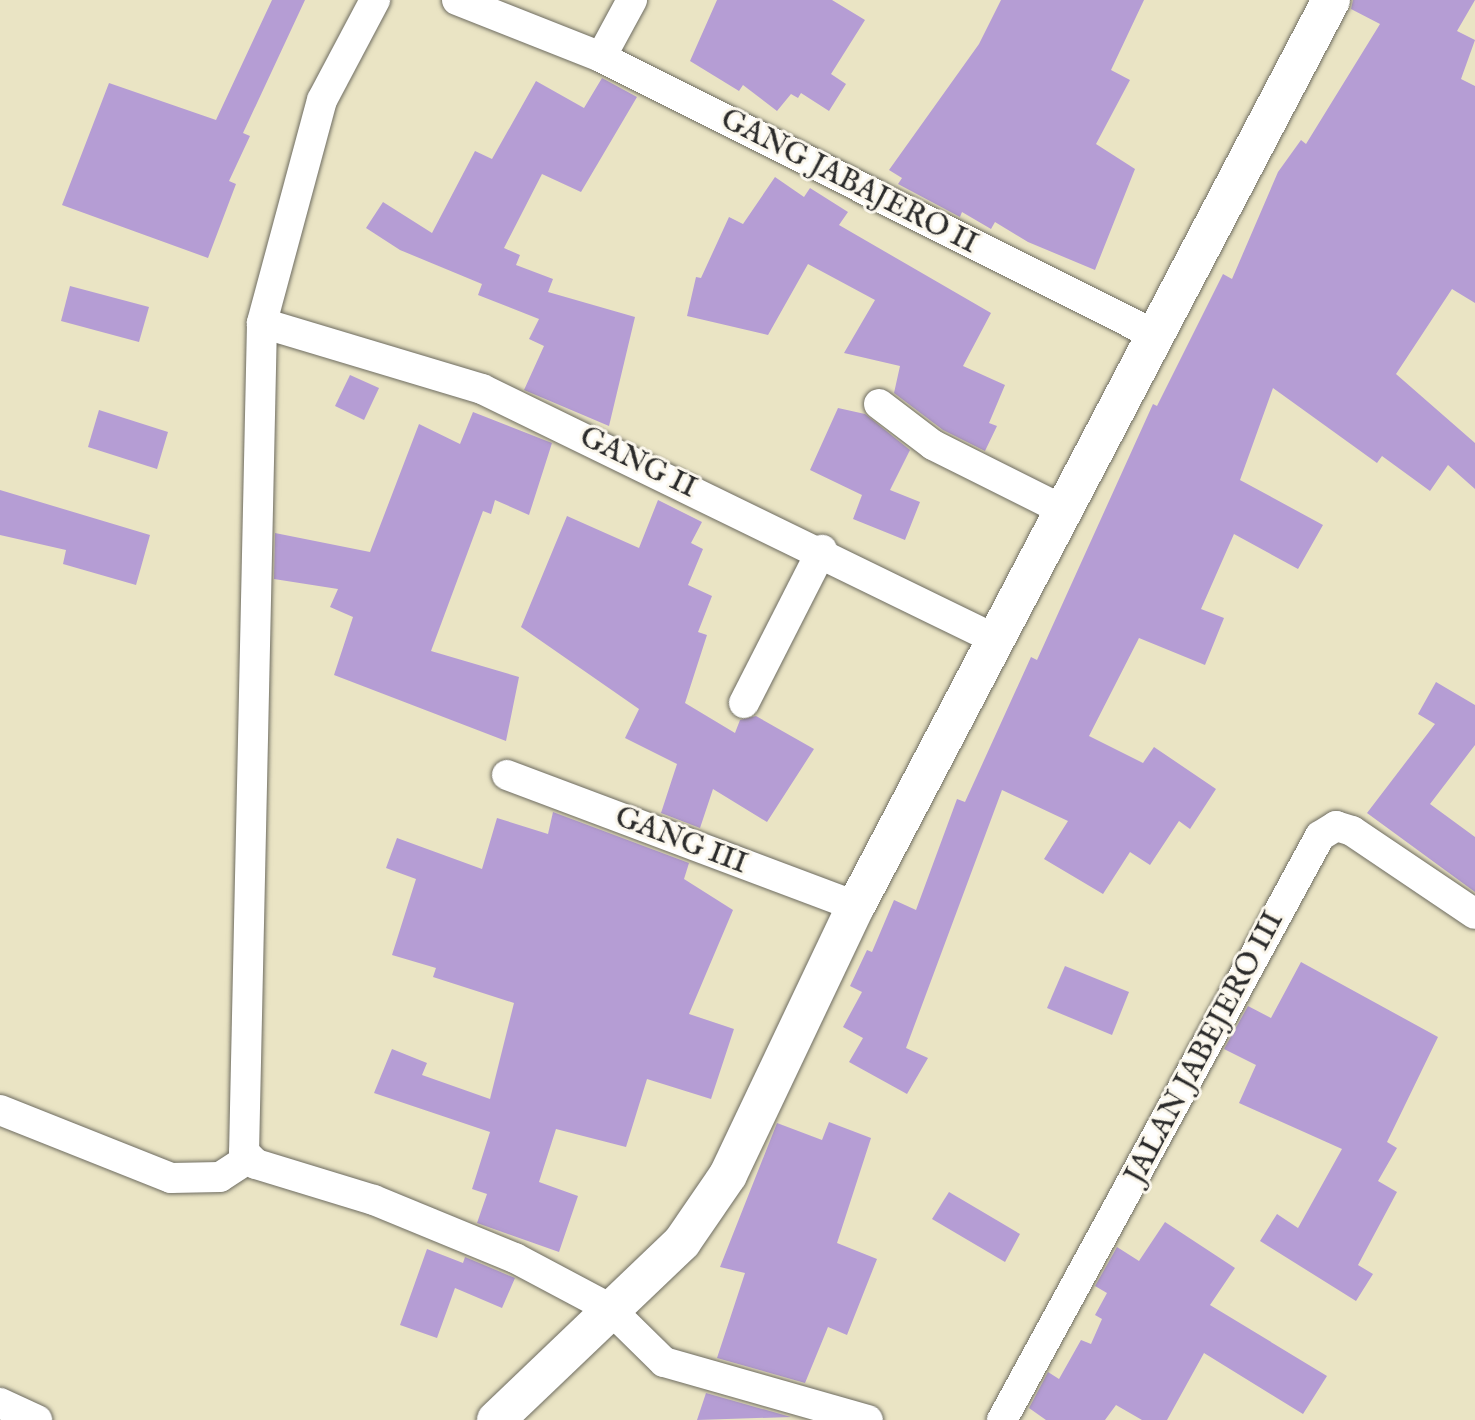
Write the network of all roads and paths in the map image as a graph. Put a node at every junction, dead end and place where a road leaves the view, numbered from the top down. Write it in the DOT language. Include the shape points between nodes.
graph roads {
  1 [pos="375,0"];
  2 [pos="457,0"];
  3 [pos="632,0"];
  4 [pos="1331,0"];
  5 [pos="601,57"];
  6 [pos="262,323"];
  7 [pos="1155,335"];
  8 [pos="879,404"];
  9 [pos="1063,510"];
  10 [pos="822,550"];
  11 [pos="999,641"];
  12 [pos="744,703"];
  13 [pos="507,775"];
  14 [pos="856,906"];
  15 [pos="1475,914"];
  16 [pos="0,1110"];
  17 [pos="248,1159"];
  18 [pos="609,1308"];
  19 [pos="0,1403"];
  20 [pos="37,1420"];
  21 [pos="496,1420"];
  22 [pos="868,1420"];
  23 [pos="1002,1420"];
  1 -- 6 [label="street" via="322,100"];
  2 -- 5 [label="street, GANG JABAJERO II"];
  3 -- 5 [label="street"];
  4 -- 7 [label="street"];
  5 -- 7 [label="street, GANG JABAJERO II"];
  6 -- 10 [label="street, GANG II" via="482,389"];
  6 -- 17 [label="street" via="242,1125"];
  7 -- 9 [label="street"];
  8 -- 9 [label="street" via="933,445"];
  9 -- 11 [label="street"];
  10 -- 11 [label="street, GANG II"];
  10 -- 12 [label="street"];
  11 -- 14 [label="street"];
  13 -- 14 [label="street, GANG III"];
  14 -- 18 [label="street" via="728,1175 682,1242"];
  15 -- 23 [label="street, JALAN JABEJERO III" via="1352,831 1336,826 1320,836"];
  16 -- 17 [label="street" via="171,1178 211,1180"];
  17 -- 18 [label="street" via="374,1200 501,1252"];
  18 -- 21 [label="street"];
  18 -- 22 [label="street" via="664,1362"];
  19 -- 20 [label="street"];
}
